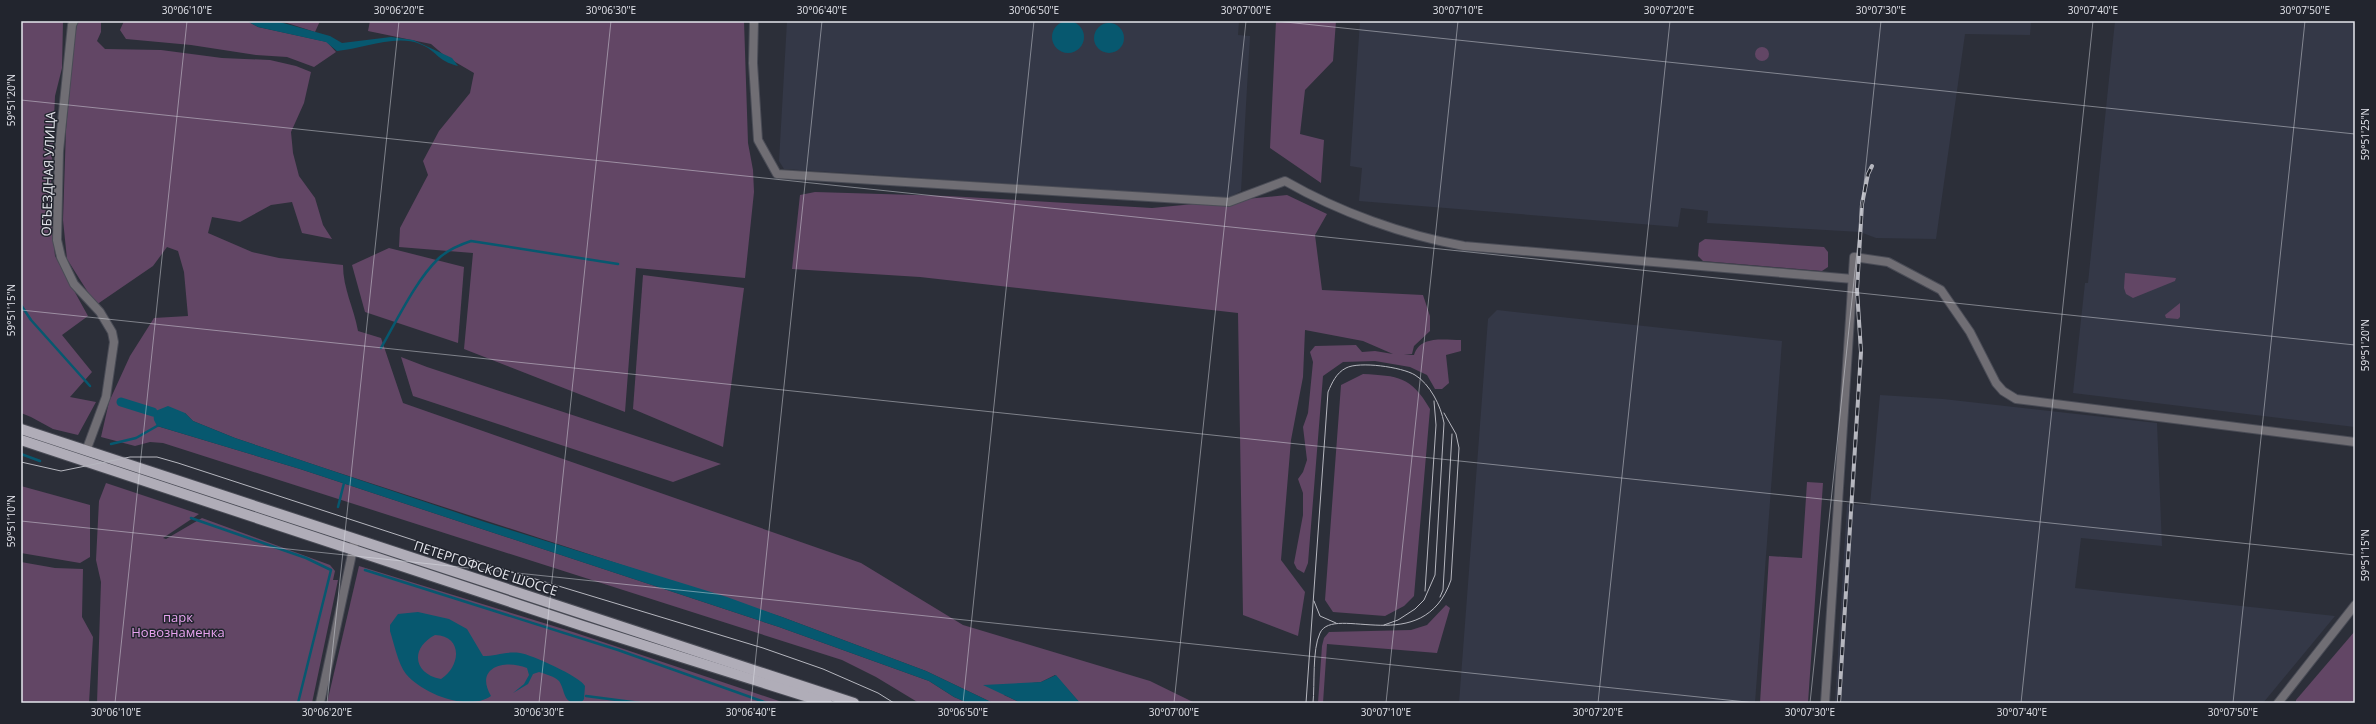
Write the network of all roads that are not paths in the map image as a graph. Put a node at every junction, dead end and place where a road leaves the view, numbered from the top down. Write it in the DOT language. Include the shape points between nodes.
graph roads {
  1 [pos="74,21"];
  2 [pos="754,21"];
  3 [pos="1853,279"];
  4 [pos="21,429"];
  5 [pos="21,440"];
  6 [pos="2355,442"];
  7 [pos="86,451"];
  8 [pos="354,545"];
  9 [pos="2355,605"];
  10 [pos="320,703"];
  11 [pos="828,703"];
  12 [pos="854,703"];
  13 [pos="1825,703"];
  14 [pos="2278,703"];
  1 -- 7 [label="street, ОБЪЕЗДНАЯ УЛИЦА" via="59,147 57,240 61,257 74,284 100,312 112,332 114,342 106,397"];
  2 -- 3 [label="street" via="753,63 758,140 777,174 1229,202 1286,181 1363,217 1439,241 1464,246"];
  3 -- 6 [label="street" via="1854,257 1873,258 1904,269 1941,290 1970,332 1996,383 2003,391 2016,398"];
  3 -- 13 [label="street"];
  4 -- 7 [label="main road, ПЕТЕРГОФСКОЕ ШОССЕ"];
  5 -- 8 [label="main road, ПЕТЕРГОФСКОЕ ШОССЕ"];
  7 -- 8 [label="main road, ПЕТЕРГОФСКОЕ ШОССЕ"];
  8 -- 10 [label="street"];
  8 -- 11 [label="main road, ПЕТЕРГОФСКОЕ ШОССЕ"];
  8 -- 12 [label="main road, ПЕТЕРГОФСКОЕ ШОССЕ" via="762,671"];
  9 -- 14 [label="street"];
}
